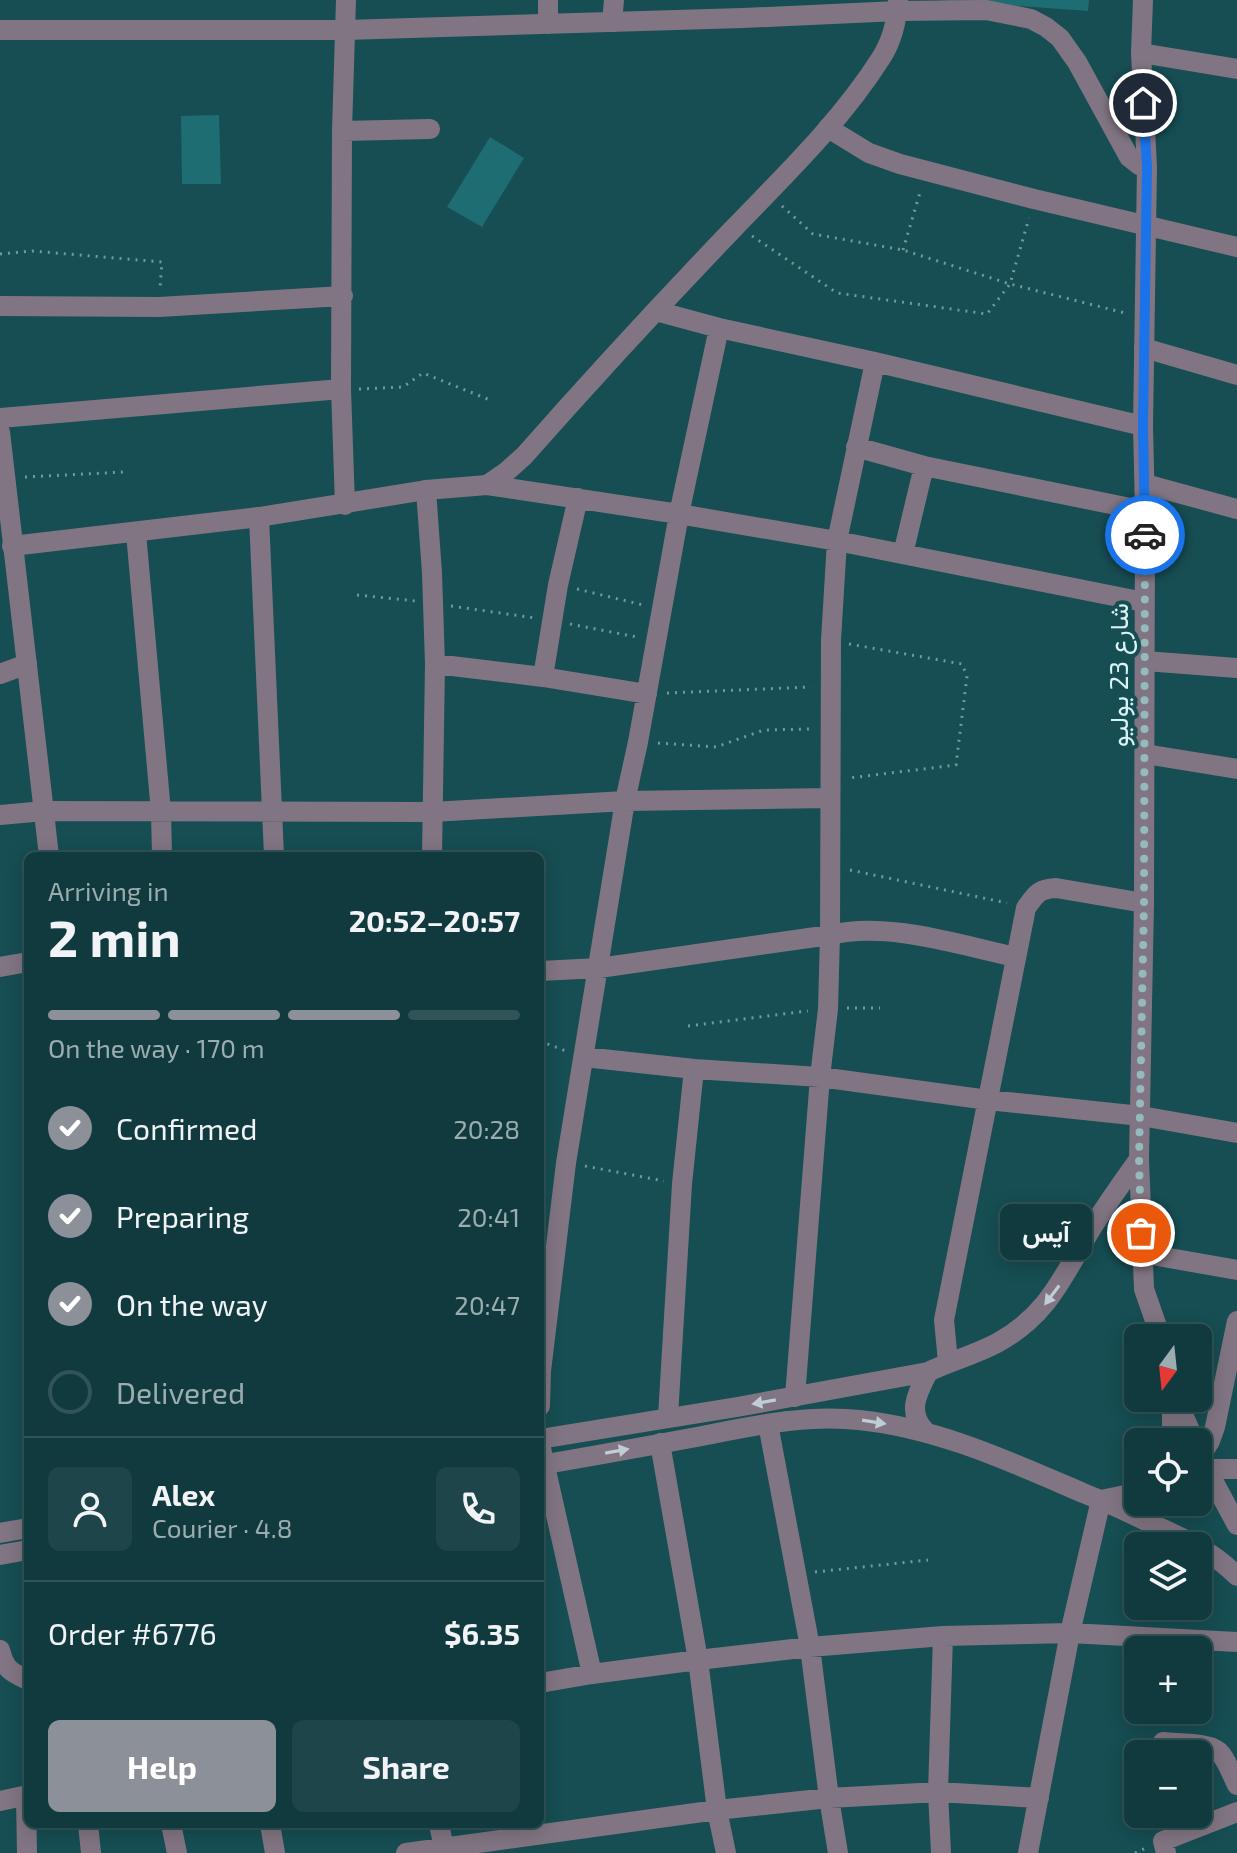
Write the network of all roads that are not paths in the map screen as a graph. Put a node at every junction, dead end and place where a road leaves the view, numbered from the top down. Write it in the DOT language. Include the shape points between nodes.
graph roads {
  1 [pos="346,0"];
  2 [pos="548,0"];
  3 [pos="614,0"];
  4 [pos="1143,0"];
  5 [pos="898,5"];
  6 [pos="612,22"];
  7 [pos="548,24"];
  8 [pos="0,30"];
  9 [pos="345,30"];
  10 [pos="1141,53"];
  11 [pos="1237,69"];
  12 [pos="828,128"];
  13 [pos="430,129"];
  14 [pos="342,131"];
  15 [pos="1147,167"];
  16 [pos="1146,225"];
  17 [pos="1237,247"];
  18 [pos="343,296"];
  19 [pos="0,306"];
  20 [pos="656,311"];
  21 [pos="719,328"];
  22 [pos="1144,348"];
  23 [pos="875,362"];
  24 [pos="1237,375"];
  25 [pos="341,389"];
  26 [pos="0,418"];
  27 [pos="1143,426"];
  28 [pos="0,432"];
  29 [pos="856,447"];
  30 [pos="924,466"];
  31 [pos="1145,484"];
  32 [pos="487,485"];
  33 [pos="426,490"];
  34 [pos="578,498"];
  35 [pos="345,505"];
  36 [pos="1237,509"];
  37 [pos="1145,511"];
  38 [pos="679,514"];
  39 [pos="259,517"];
  40 [pos="136,533"];
  41 [pos="837,541"];
  42 [pos="6,546"];
  43 [pos="903,554"];
  44 [pos="1144,602"];
  45 [pos="1145,661"];
  46 [pos="27,664"];
  47 [pos="435,664"];
  48 [pos="1237,668"];
  49 [pos="0,674"];
  50 [pos="543,677"];
  51 [pos="647,694"];
  52 [pos="1145,754"];
  53 [pos="1237,769"];
  54 [pos="830,789"];
  55 [pos="625,801"];
  56 [pos="44,811"];
  57 [pos="161,812"];
  58 [pos="273,812"];
  59 [pos="432,812"];
  60 [pos="0,815"];
  61 [pos="49,852"];
  62 [pos="162,852"];
  63 [pos="274,852"];
  64 [pos="432,852"];
  65 [pos="1144,903"];
  66 [pos="830,935"];
  67 [pos="1016,957"];
  68 [pos="24,963"];
  69 [pos="0,967"];
  70 [pos="599,968"];
  71 [pos="544,971"];
  72 [pos="584,1057"];
  73 [pos="694,1069"];
  74 [pos="820,1077"];
  75 [pos="988,1100"];
  76 [pos="1141,1116"];
  77 [pos="1237,1133"];
  78 [pos="1139,1159"];
  79 [pos="1141,1253"];
  80 [pos="1237,1270"];
  81 [pos="1237,1321"];
  82 [pos="1156,1324"];
  83 [pos="544,1346"];
  84 [pos="948,1362"];
  85 [pos="928,1372"];
  86 [pos="795,1397"];
  87 [pos="668,1417"];
  88 [pos="768,1424"];
  89 [pos="925,1431"];
  90 [pos="1212,1435"];
  91 [pos="660,1443"];
  92 [pos="544,1452"];
  93 [pos="544,1453"];
  94 [pos="1212,1458"];
  95 [pos="544,1466"];
  96 [pos="1237,1469"];
  97 [pos="1212,1476"];
  98 [pos="1124,1495"];
  99 [pos="1101,1500"];
  100 [pos="1237,1525"];
  101 [pos="24,1529"];
  102 [pos="0,1533"];
  103 [pos="24,1551"];
  104 [pos="0,1555"];
  105 [pos="1237,1576"];
  106 [pos="1070,1633"];
  107 [pos="943,1636"];
  108 [pos="1237,1642"];
  109 [pos="810,1647"];
  110 [pos="0,1650"];
  111 [pos="698,1660"];
  112 [pos="592,1674"];
  113 [pos="24,1678"];
  114 [pos="544,1682"];
  115 [pos="1212,1748"];
  116 [pos="1237,1785"];
  117 [pos="938,1792"];
  118 [pos="24,1797"];
  119 [pos="829,1798"];
  120 [pos="1039,1798"];
  121 [pos="0,1801"];
  122 [pos="717,1810"];
  123 [pos="1237,1812"];
  124 [pos="27,1828"];
  125 [pos="88,1828"];
  126 [pos="172,1828"];
  127 [pos="271,1828"];
  128 [pos="440,1828"];
  129 [pos="445,1850"];
  130 [pos="27,1853"];
  131 [pos="91,1853"];
  132 [pos="177,1853"];
  133 [pos="275,1853"];
  134 [pos="406,1853"];
  135 [pos="726,1853"];
  136 [pos="838,1853"];
  137 [pos="941,1853"];
  138 [pos="1028,1853"];
  139 [pos="1166,1853"];
  1 -- 9 [label="street"];
  2 -- 7 [label="street"];
  3 -- 6 [label="street"];
  4 -- 10 [label="street, شارع 23 يوليو"];
  5 -- 6 [label="street"];
  5 -- 12 [label="street" via="883,55"];
  5 -- 15 [label="street" via="986,10 1046,27 1069,48 1129,157"];
  6 -- 7 [label="street"];
  7 -- 9 [label="street"];
  8 -- 9 [label="street"];
  9 -- 14 [label="street"];
  10 -- 11 [label="street"];
  10 -- 15 [label="street, شارع 23 يوليو"];
  12 -- 16 [label="street" via="869,153 926,171"];
  12 -- 20 [label="street"];
  13 -- 14 [label="street"];
  14 -- 18 [label="street"];
  15 -- 16 [label="street, شارع 23 يوليو"];
  16 -- 17 [label="street"];
  16 -- 22 [label="street, شارع 23 يوليو"];
  18 -- 19 [label="street" via="159,307"];
  18 -- 25 [label="street"];
  20 -- 21 [label="street"];
  20 -- 32 [label="street" via="524,456"];
  21 -- 23 [label="street"];
  21 -- 38 [label="street"];
  22 -- 24 [label="street"];
  22 -- 27 [label="street, شارع 23 يوليو"];
  23 -- 27 [label="street"];
  23 -- 29 [label="street"];
  25 -- 26 [label="street"];
  25 -- 35 [label="street"];
  27 -- 31 [label="street, شارع 23 يوليو"];
  28 -- 42 [label="street"];
  29 -- 30 [label="street"];
  29 -- 41 [label="street"];
  30 -- 37 [label="street"];
  30 -- 43 [label="street"];
  31 -- 36 [label="street"];
  31 -- 37 [label="street, شارع 23 يوليو"];
  32 -- 33 [label="street"];
  32 -- 34 [label="street"];
  33 -- 35 [label="street"];
  33 -- 47 [label="street"];
  34 -- 38 [label="street"];
  34 -- 50 [label="street"];
  35 -- 39 [label="street"];
  37 -- 44 [label="street, شارع 23 يوليو"];
  38 -- 41 [label="street"];
  38 -- 51 [label="street"];
  39 -- 40 [label="street"];
  39 -- 58 [label="street"];
  40 -- 42 [label="street"];
  40 -- 57 [label="street"];
  41 -- 43 [label="street"];
  41 -- 54 [label="street"];
  42 -- 46 [label="street"];
  43 -- 44 [label="street"];
  44 -- 45 [label="street, شارع 23 يوليو"];
  45 -- 48 [label="street"];
  45 -- 52 [label="street, شارع 23 يوليو"];
  46 -- 49 [label="street"];
  46 -- 56 [label="street"];
  47 -- 50 [label="street"];
  47 -- 59 [label="street"];
  50 -- 51 [label="street"];
  51 -- 55 [label="street"];
  52 -- 53 [label="street"];
  52 -- 65 [label="street, شارع 23 يوليو"];
  54 -- 55 [label="street"];
  54 -- 66 [label="street"];
  55 -- 59 [label="street"];
  55 -- 70 [label="street"];
  56 -- 57 [label="street"];
  56 -- 60 [label="street"];
  56 -- 61 [label="street"];
  57 -- 58 [label="street"];
  57 -- 62 [label="street"];
  58 -- 59 [label="street"];
  58 -- 63 [label="street"];
  59 -- 64 [label="street"];
  65 -- 67 [label="street" via="1056,888 1037,892 1026,908"];
  65 -- 76 [label="street, شارع 23 يوليو"];
  66 -- 67 [label="street" via="884,931"];
  66 -- 70 [label="street"];
  66 -- 74 [label="street"];
  67 -- 75 [label="street"];
  68 -- 69 [label="street"];
  70 -- 71 [label="street"];
  70 -- 72 [label="street"];
  72 -- 73 [label="street"];
  72 -- 83 [label="street"];
  73 -- 74 [label="street"];
  73 -- 87 [label="street"];
  74 -- 75 [label="street"];
  74 -- 86 [label="street"];
  75 -- 76 [label="street"];
  75 -- 84 [label="street" via="944,1320"];
  76 -- 77 [label="street"];
  76 -- 78 [label="street, شارع 23 يوليو"];
  78 -- 79 [label="street, شارع 23 يوليو"];
  78 -- 84 [label="street, one-way" via="1048,1302 996,1344"];
  79 -- 80 [label="street"];
  79 -- 82 [label="street, شارع 23 يوليو" via="1144,1289"];
  81 -- 90 [label="street"];
  84 -- 85 [label="street"];
  85 -- 86 [label="street"];
  85 -- 89 [label="street" via="914,1409"];
  86 -- 87 [label="street, one-way"];
  87 -- 92 [label="street"];
  88 -- 89 [label="street, one-way" via="856,1419"];
  88 -- 91 [label="street"];
  88 -- 109 [label="street"];
  89 -- 99 [label="street"];
  93 -- 91 [label="street, one-way"];
  91 -- 111 [label="street"];
  94 -- 96 [label="street"];
  95 -- 112 [label="street"];
  97 -- 100 [label="street"];
  98 -- 99 [label="street"];
  99 -- 105 [label="street" via="1205,1549"];
  99 -- 106 [label="street"];
  101 -- 102 [label="street"];
  103 -- 104 [label="street"];
  106 -- 107 [label="street"];
  106 -- 108 [label="street"];
  106 -- 120 [label="street"];
  107 -- 109 [label="street"];
  107 -- 117 [label="street"];
  109 -- 111 [label="street"];
  109 -- 119 [label="street"];
  110 -- 113 [label="street" via="7,1667"];
  111 -- 112 [label="street"];
  111 -- 122 [label="street"];
  112 -- 114 [label="street"];
  115 -- 116 [label="street"];
  117 -- 119 [label="street"];
  117 -- 120 [label="street"];
  117 -- 137 [label="street"];
  118 -- 121 [label="street"];
  119 -- 122 [label="street"];
  119 -- 136 [label="street"];
  120 -- 138 [label="street"];
  122 -- 129 [label="street"];
  122 -- 135 [label="street"];
  123 -- 139 [label="street" via="1163,1841"];
  124 -- 130 [label="street"];
  125 -- 131 [label="street"];
  126 -- 132 [label="street"];
  127 -- 133 [label="street"];
  128 -- 129 [label="street"];
  129 -- 134 [label="street"];
}
